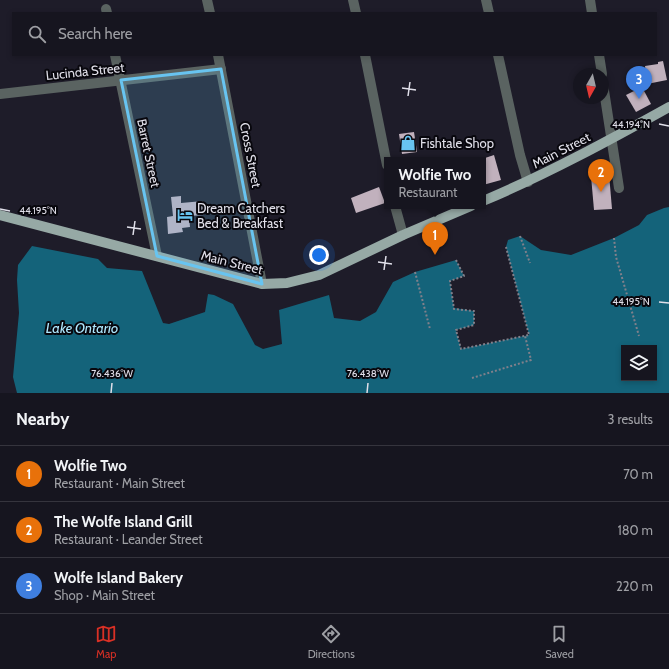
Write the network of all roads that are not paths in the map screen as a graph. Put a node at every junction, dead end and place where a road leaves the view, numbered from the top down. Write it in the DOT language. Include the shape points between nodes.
graph roads {
  1 [pos="208,0"];
  2 [pos="353,0"];
  3 [pos="486,0"];
  4 [pos="590,0"];
  5 [pos="210,12"];
  6 [pos="356,12"];
  7 [pos="489,12"];
  8 [pos="592,12"];
  9 [pos="115,56"];
  10 [pos="218,56"];
  11 [pos="365,56"];
  12 [pos="498,56"];
  13 [pos="599,56"];
  14 [pos="601,68"];
  15 [pos="221,69"];
  16 [pos="121,80"];
  17 [pos="0,94"];
  18 [pos="606,104"];
  19 [pos="669,107"];
  20 [pos="612,139"];
  21 [pos="385,157"];
  22 [pos="528,182"];
  23 [pos="619,188"];
  24 [pos="486,200"];
  25 [pos="396,209"];
  26 [pos="464,209"];
  27 [pos="0,215"];
  28 [pos="403,235"];
  29 [pos="157,256"];
  30 [pos="262,284"];
  1 -- 5 [label="street"];
  2 -- 6 [label="street"];
  3 -- 7 [label="street"];
  4 -- 8 [label="street"];
  9 -- 16 [label="street, Barret Street"];
  10 -- 15 [label="street, Cross Street"];
  11 -- 21 [label="street"];
  12 -- 22 [label="street"];
  13 -- 14 [label="street"];
  15 -- 16 [label="street, Lucinda Street"];
  15 -- 30 [label="street, Cross Street"];
  16 -- 17 [label="street, Lucinda Street"];
  16 -- 29 [label="street, Barret Street"];
  18 -- 20 [label="street"];
  19 -- 20 [label="main road, Main Street"];
  20 -- 22 [label="main road, Main Street"];
  20 -- 23 [label="street"];
  22 -- 24 [label="main road, Main Street"];
  25 -- 28 [label="street"];
  26 -- 28 [label="main road, Main Street"];
  27 -- 29 [label="main road, Main Street"];
  28 -- 30 [label="main road, Main Street" via="319,275 287,284"];
  29 -- 30 [label="main road, Main Street"];
}
